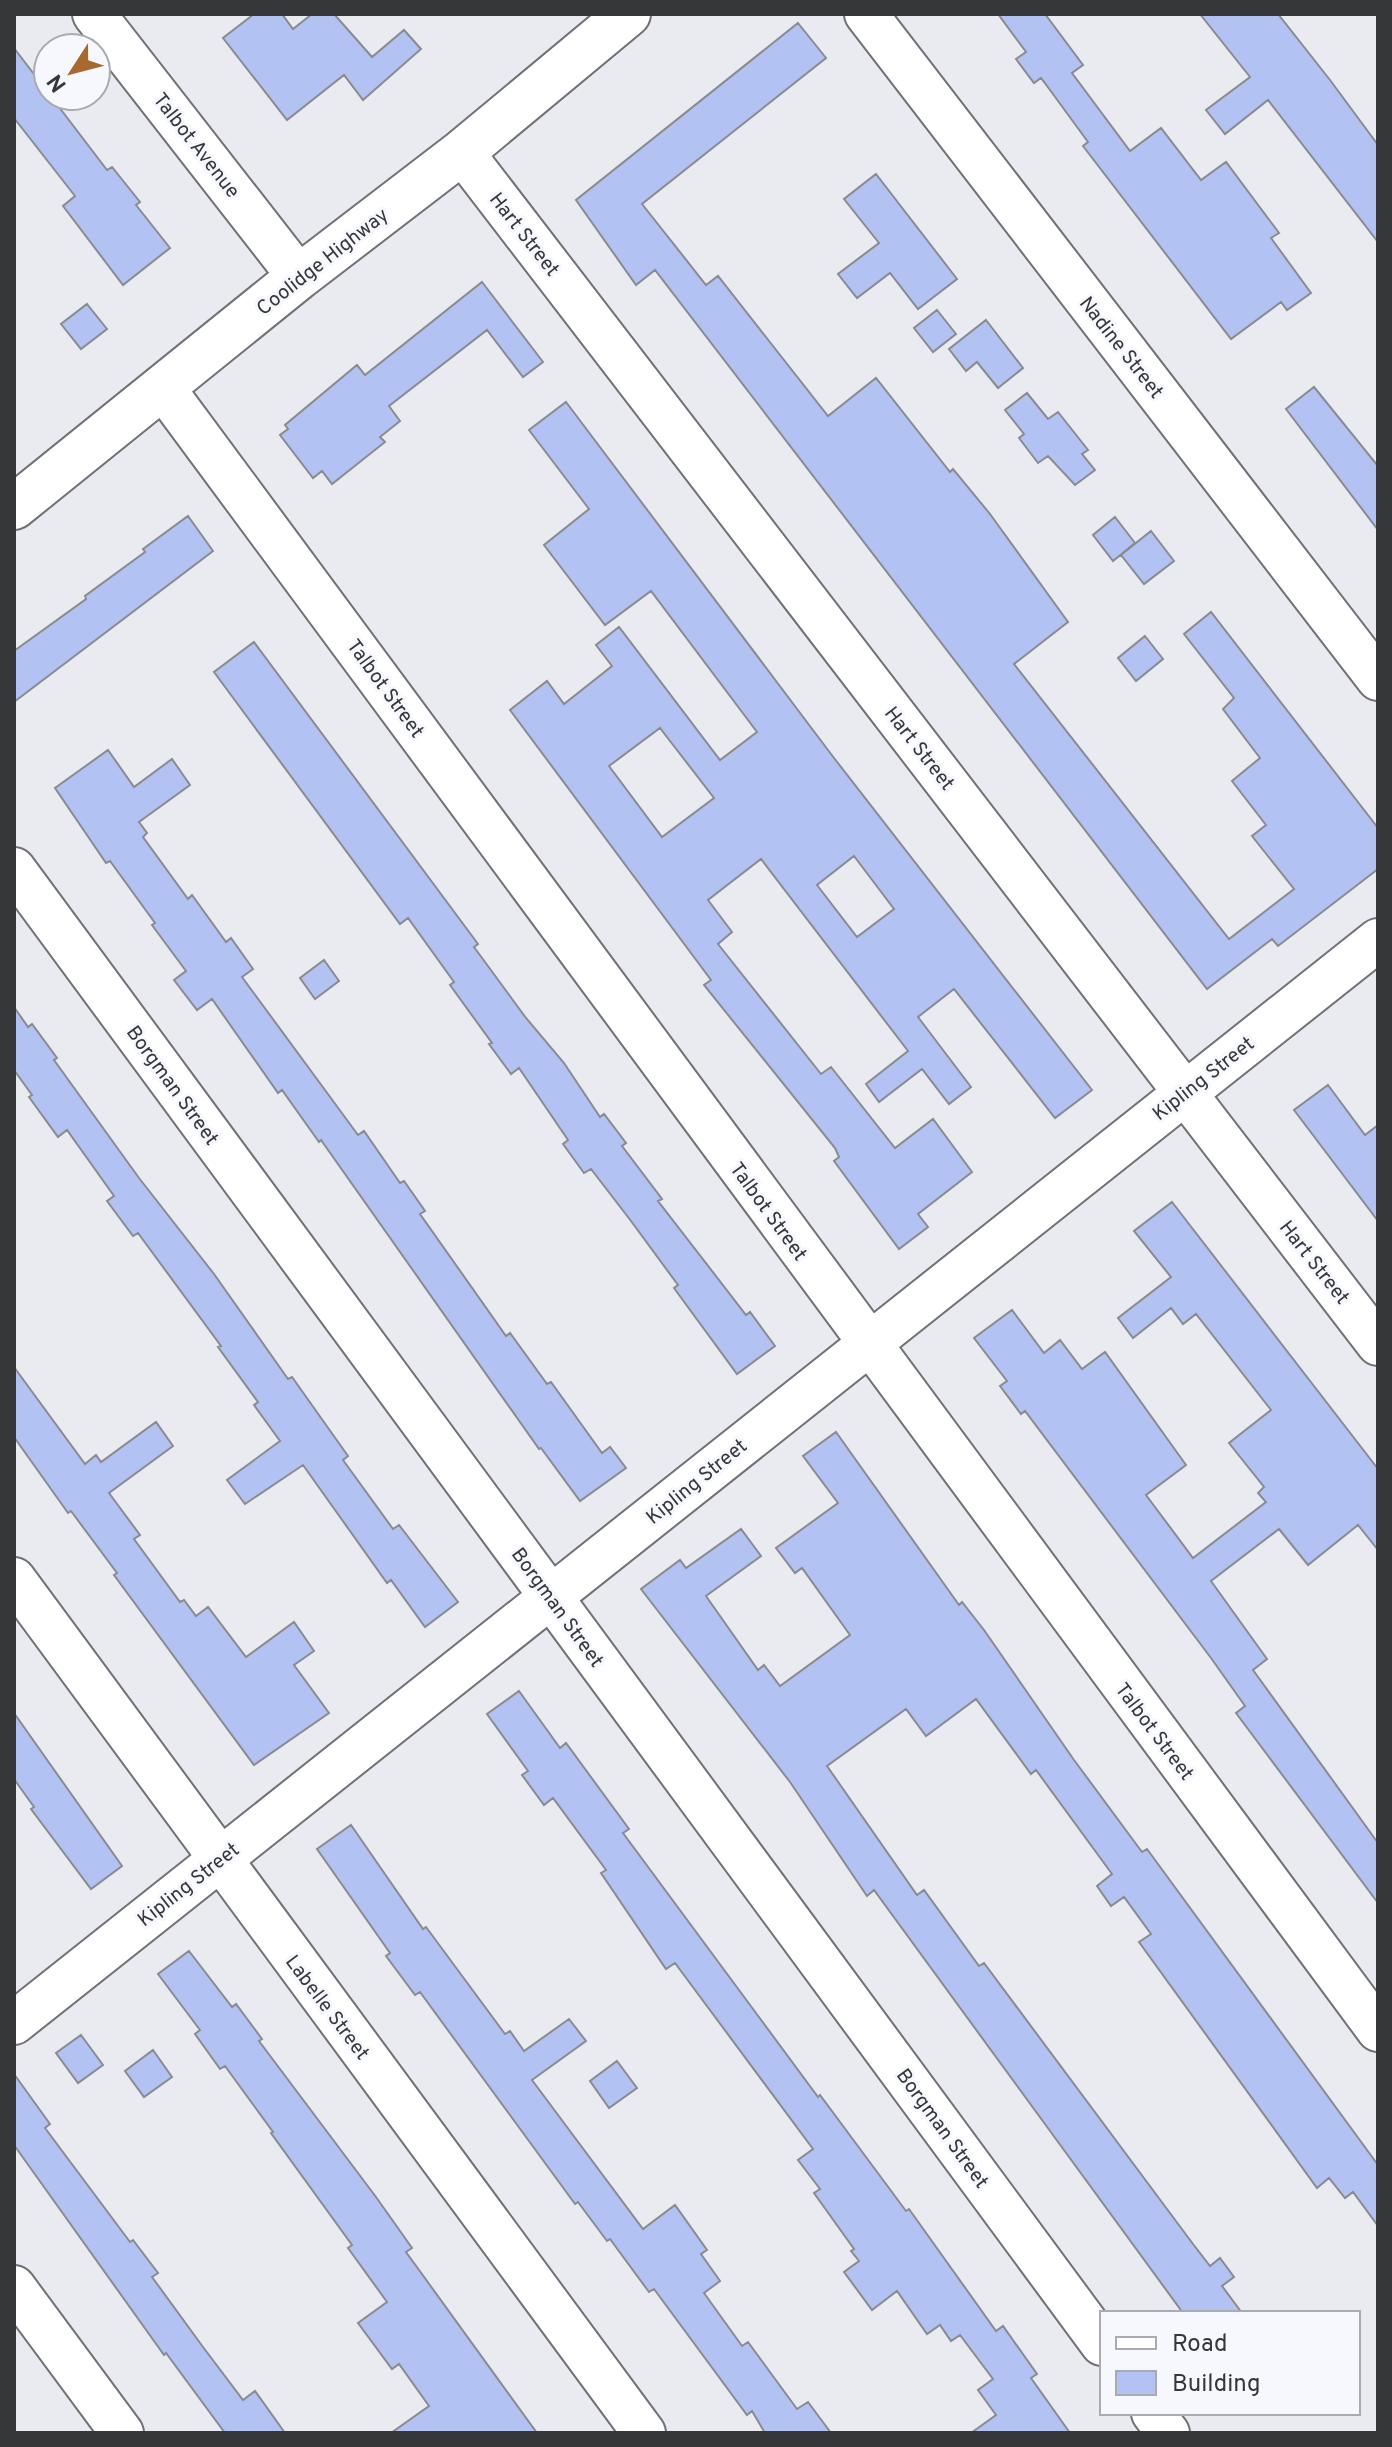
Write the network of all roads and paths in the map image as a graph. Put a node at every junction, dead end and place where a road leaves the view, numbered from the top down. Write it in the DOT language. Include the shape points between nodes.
graph roads {
  1 [pos="94,14"];
  2 [pos="866,14"];
  3 [pos="604,21"];
  4 [pos="462,152"];
  5 [pos="299,277"];
  6 [pos="164,389"];
  7 [pos="14,507"];
  8 [pos="1378,679"];
  9 [pos="14,869"];
  10 [pos="1378,940"];
  11 [pos="1185,1093"];
  12 [pos="867,1344"];
  13 [pos="1378,1344"];
  14 [pos="14,1579"];
  15 [pos="551,1597"];
  16 [pos="219,1860"];
  17 [pos="14,2023"];
  18 [pos="1378,2030"];
  19 [pos="14,2287"];
  20 [pos="1100,2341"];
  21 [pos="1154,2415"];
  22 [pos="122,2433"];
  23 [pos="644,2433"];
  24 [pos="1168,2433"];
  1 -- 5 [label="street, Talbot Avenue"];
  2 -- 8 [label="street, Nadine Street"];
  3 -- 4 [label="main road, Coolidge Highway"];
  4 -- 5 [label="main road, Coolidge Highway"];
  4 -- 11 [label="street, Hart Street"];
  5 -- 6 [label="main road, Coolidge Highway"];
  6 -- 7 [label="main road, Coolidge Highway"];
  6 -- 12 [label="street, Talbot Street"];
  9 -- 15 [label="street, Borgman Street"];
  10 -- 11 [label="street, Kipling Street"];
  11 -- 12 [label="street, Kipling Street"];
  11 -- 13 [label="street, Hart Street"];
  12 -- 15 [label="street, Kipling Street"];
  12 -- 18 [label="street, Talbot Street"];
  14 -- 16 [label="street, Labelle Street"];
  15 -- 16 [label="street, Kipling Street"];
  15 -- 20 [label="street, Borgman Street"];
  16 -- 17 [label="street, Kipling Street"];
  16 -- 23 [label="street, Labelle Street"];
  19 -- 22 [label="street"];
  21 -- 24 [label="street"];
}
